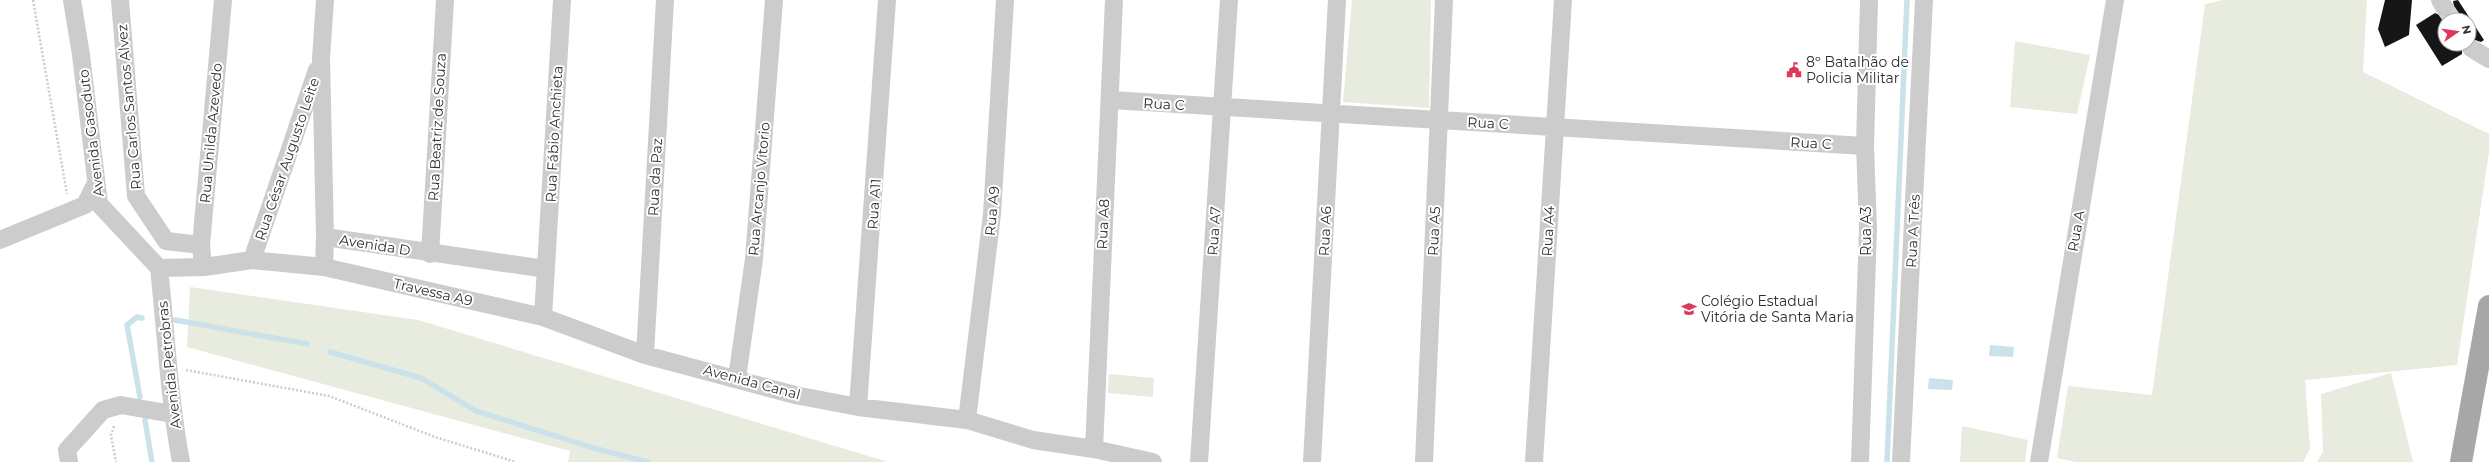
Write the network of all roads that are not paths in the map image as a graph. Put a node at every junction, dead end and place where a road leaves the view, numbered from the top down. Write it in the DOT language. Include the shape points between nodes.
graph roads {
  1 [pos="72,0"];
  2 [pos="120,0"];
  3 [pos="223,0"];
  4 [pos="325,0"];
  5 [pos="444,0"];
  6 [pos="562,0"];
  7 [pos="665,0"];
  8 [pos="774,0"];
  9 [pos="887,0"];
  10 [pos="1005,0"];
  11 [pos="1114,0"];
  12 [pos="1229,0"];
  13 [pos="1337,0"];
  14 [pos="1444,0"];
  15 [pos="1563,0"];
  16 [pos="1869,0"];
  17 [pos="1924,0"];
  18 [pos="2115,0"];
  19 [pos="2477,52"];
  20 [pos="321,58"];
  21 [pos="2489,59"];
  22 [pos="1111,100"];
  23 [pos="1222,107"];
  24 [pos="1331,114"];
  25 [pos="1440,120"];
  26 [pos="1554,127"];
  27 [pos="1865,146"];
  28 [pos="95,185"];
  29 [pos="325,238"];
  30 [pos="0,240"];
  31 [pos="201,245"];
  32 [pos="430,254"];
  33 [pos="252,260"];
  34 [pos="204,267"];
  35 [pos="324,267"];
  36 [pos="159,268"];
  37 [pos="546,269"];
  38 [pos="2489,306"];
  39 [pos="543,317"];
  40 [pos="645,355"];
  41 [pos="737,378"];
  42 [pos="858,407"];
  43 [pos="172,414"];
  44 [pos="967,420"];
  45 [pos="1094,449"];
  46 [pos="69,462"];
  47 [pos="181,462"];
  48 [pos="1153,462"];
  49 [pos="1199,462"];
  50 [pos="1312,462"];
  51 [pos="1424,462"];
  52 [pos="1534,462"];
  53 [pos="1860,462"];
  54 [pos="1901,462"];
  55 [pos="2039,462"];
  56 [pos="2461,462"];
  1 -- 28 [label="street, Avenida Gasoduto" via="82,55"];
  2 -- 31 [label="street, Rua Carlos Santos Alvez" via="136,196 166,241"];
  3 -- 31 [label="street, Rua Unilda Azevedo"];
  4 -- 20 [label="street, Rua César Augusto Leite"];
  5 -- 32 [label="street, Rua Beatriz de Souza"];
  6 -- 37 [label="street, Rua Fábio Anchieta"];
  7 -- 40 [label="street, Rua da Paz"];
  8 -- 41 [label="street, Rua Arcanjo Vitorio" via="754,259"];
  9 -- 42 [label="street, Rua A11"];
  10 -- 44 [label="street, Rua A9" via="992,214"];
  11 -- 22 [label="street, Rua A8"];
  12 -- 23 [label="street, Rua A7"];
  13 -- 24 [label="street, Rua A6"];
  14 -- 25 [label="street, Rua A5"];
  15 -- 26 [label="street, Rua A4"];
  16 -- 27 [label="street, Rua A3"];
  17 -- 54 [label="street, Rua A Três"];
  18 -- 55 [label="street, Rua A"];
  19 -- 21 [label="street"];
  20 -- 29 [label="street, Rua César Augusto Leite"];
  20 -- 33 [label="street, Rua César Augusto Leite"];
  22 -- 23 [label="street, Rua C"];
  22 -- 45 [label="street, Rua A8" via="1099,295"];
  23 -- 24 [label="street, Rua C"];
  23 -- 49 [label="street, Rua A7"];
  24 -- 25 [label="street, Rua C"];
  24 -- 50 [label="street, Rua A6"];
  25 -- 26 [label="street, Rua C"];
  25 -- 51 [label="street, Rua A5" via="1428,330"];
  26 -- 27 [label="street, Rua C"];
  26 -- 52 [label="street, Rua A4"];
  27 -- 53 [label="street, Rua A3" via="1868,229"];
  28 -- 30 [label="street" via="85,205"];
  28 -- 36 [label="street, Avenida Gasoduto" via="99,204"];
  29 -- 32 [label="street, Avenida D"];
  29 -- 35 [label="street, Avenida D"];
  31 -- 34 [label="street, Rua Unilda Azevedo"];
  32 -- 37 [label="street, Avenida D"];
  33 -- 34 [label="street"];
  33 -- 35 [label="street"];
  34 -- 36 [label="street"];
  35 -- 39 [label="street, Travessa A9"];
  36 -- 43 [label="street, Avenida Petrobras" via="170,367"];
  37 -- 39 [label="street"];
  38 -- 56 [label="main road"];
  39 -- 40 [label="street, Avenida Canal"];
  40 -- 41 [label="street, Avenida Canal"];
  41 -- 42 [label="street, Avenida Canal" via="795,395"];
  42 -- 44 [label="street, Avenida Canal"];
  43 -- 46 [label="street" via="120,405 103,410 67,450"];
  43 -- 47 [label="street, Avenida Petrobras"];
  44 -- 45 [label="street" via="1033,440"];
  45 -- 48 [label="street"];
}
